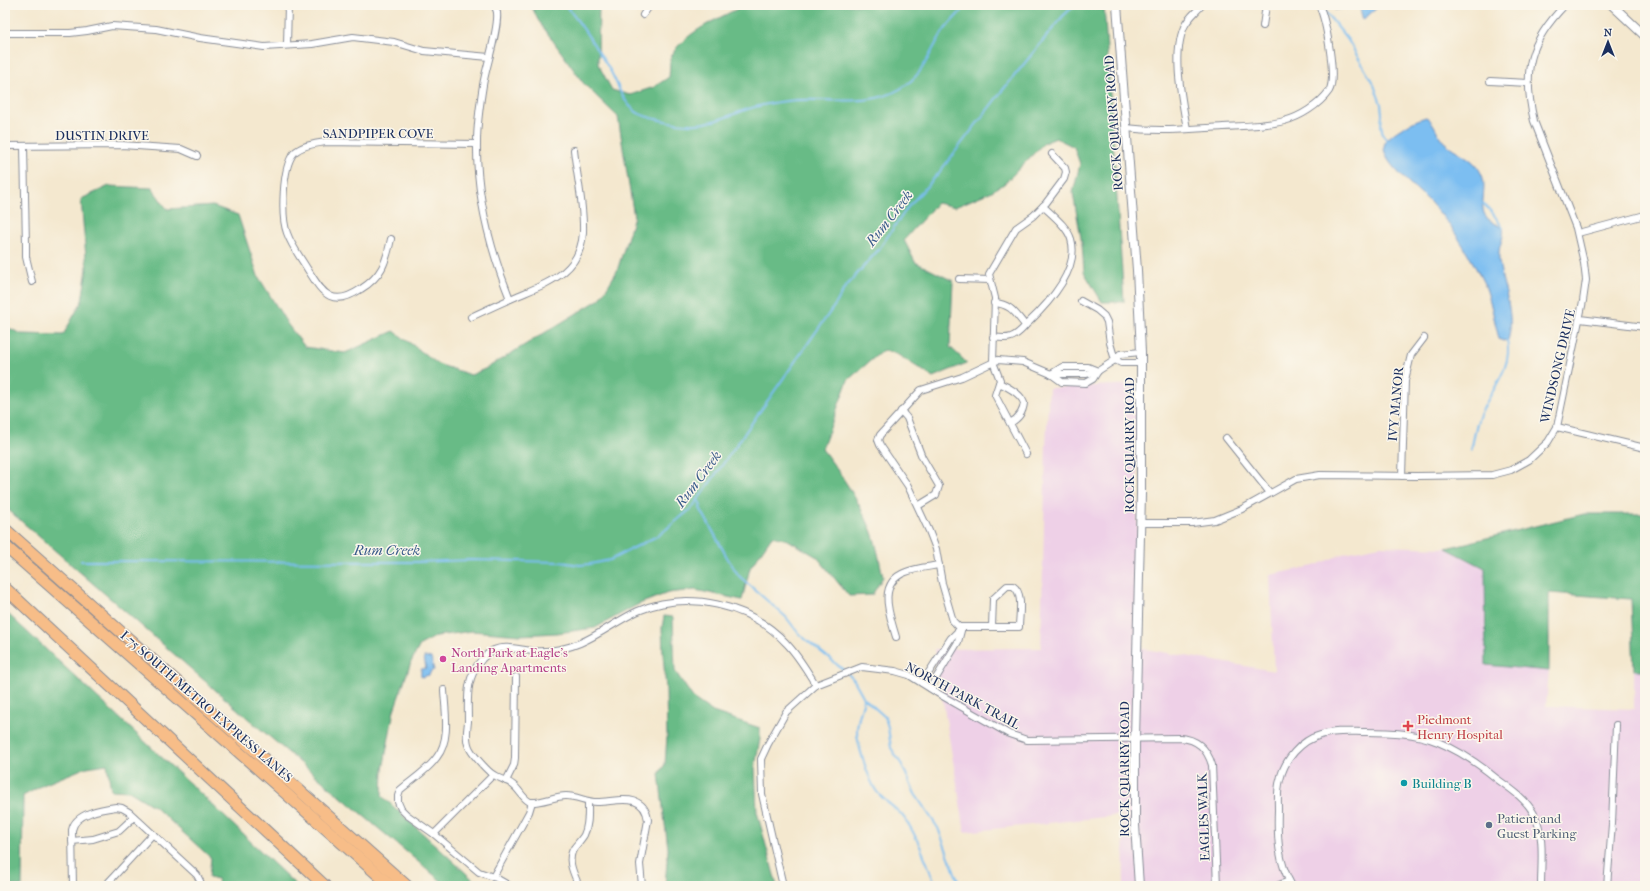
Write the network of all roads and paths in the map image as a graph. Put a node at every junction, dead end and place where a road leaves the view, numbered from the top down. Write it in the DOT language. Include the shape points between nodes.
graph roads {
  1 [pos="288,5"];
  2 [pos="494,5"];
  3 [pos="650,5"];
  4 [pos="1117,5"];
  5 [pos="1202,5"];
  6 [pos="1266,5"];
  7 [pos="1319,5"];
  8 [pos="1565,5"];
  9 [pos="1612,5"];
  10 [pos="643,15"];
  11 [pos="1264,26"];
  12 [pos="5,33"];
  13 [pos="1645,36"];
  14 [pos="287,46"];
  15 [pos="489,57"];
  16 [pos="1490,81"];
  17 [pos="1528,83"];
  18 [pos="1126,128"];
  19 [pos="1187,129"];
  20 [pos="477,144"];
  21 [pos="5,146"];
  22 [pos="24,146"];
  23 [pos="574,150"];
  24 [pos="1052,154"];
  25 [pos="197,156"];
  26 [pos="1043,206"];
  27 [pos="1645,215"];
  28 [pos="1578,233"];
  29 [pos="391,239"];
  30 [pos="959,279"];
  31 [pos="990,280"];
  32 [pos="32,282"];
  33 [pos="510,299"];
  34 [pos="1082,302"];
  35 [pos="994,303"];
  36 [pos="471,317"];
  37 [pos="1580,319"];
  38 [pos="1025,326"];
  39 [pos="1645,327"];
  40 [pos="993,337"];
  41 [pos="1424,338"];
  42 [pos="1141,352"];
  43 [pos="1115,360"];
  44 [pos="994,362"];
  45 [pos="1141,363"];
  46 [pos="1098,371"];
  47 [pos="1051,374"];
  48 [pos="999,383"];
  49 [pos="901,411"];
  50 [pos="1010,423"];
  51 [pos="1557,426"];
  52 [pos="1226,438"];
  53 [pos="1645,448"];
  54 [pos="1026,454"];
  55 [pos="1402,476"];
  56 [pos="1270,493"];
  57 [pos="918,506"];
  58 [pos="1140,523"];
  59 [pos="5,528"];
  60 [pos="5,546"];
  61 [pos="939,565"];
  62 [pos="5,588"];
  63 [pos="962,627"];
  64 [pos="992,627"];
  65 [pos="896,637"];
  66 [pos="516,677"];
  67 [pos="922,683"];
  68 [pos="816,685"];
  69 [pos="930,688"];
  70 [pos="444,690"];
  71 [pos="1616,724"];
  72 [pos="1135,739"];
  73 [pos="493,775"];
  74 [pos="506,781"];
  75 [pos="532,802"];
  76 [pos="588,802"];
  77 [pos="134,816"];
  78 [pos="153,834"];
  79 [pos="434,834"];
  80 [pos="72,841"];
  81 [pos="493,877"];
  82 [pos="1291,883"];
  83 [pos="73,886"];
  84 [pos="105,886"];
  85 [pos="201,886"];
  86 [pos="325,886"];
  87 [pos="391,886"];
  88 [pos="407,886"];
  89 [pos="510,886"];
  90 [pos="579,886"];
  91 [pos="642,886"];
  92 [pos="783,886"];
  93 [pos="1139,886"];
  94 [pos="1217,886"];
  95 [pos="1277,886"];
  96 [pos="1541,886"];
  97 [pos="1607,886"];
  1 -- 14 [label="street"];
  2 -- 15 [label="street" via="497,13 496,28"];
  3 -- 10 [label="street"];
  4 -- 18 [label="street, ROCK QUARRY ROAD"];
  5 -- 19 [label="street" via="1188,19 1180,39 1180,74"];
  6 -- 11 [label="street"];
  7 -- 19 [label="street" via="1332,63 1330,90 1319,103 1284,121"];
  8 -- 17 [label="street, WINDSONG DRIVE" via="1545,27 1534,48"];
  9 -- 13 [label="street"];
  12 -- 14 [label="street" via="70,33 112,26 156,29 264,47"];
  14 -- 15 [label="street" via="353,37 394,42 424,51"];
  15 -- 20 [label="street" via="480,105"];
  16 -- 17 [label="street"];
  17 -- 28 [label="street, WINDSONG DRIVE" via="1534,121"];
  18 -- 19 [label="street"];
  18 -- 42 [label="street, ROCK QUARRY ROAD"];
  20 -- 29 [label="street, SANDPIPER COVE" via="326,142 304,147 293,154 285,183 285,227 292,244 326,294 343,297 358,292 373,280 386,261"];
  20 -- 33 [label="street" via="486,224 494,256"];
  21 -- 22 [label="street, DUSTIN DRIVE"];
  22 -- 25 [label="street, DUSTIN DRIVE" via="160,147 181,149"];
  22 -- 32 [label="street" via="26,256"];
  23 -- 33 [label="street" via="583,222 581,245 576,258 570,267 552,281"];
  24 -- 26 [label="street" via="1064,166 1066,172 1059,187"];
  26 -- 31 [label="street" via="1016,228 990,272"];
  26 -- 38 [label="street" via="1069,234 1072,258 1052,298"];
  27 -- 28 [label="street"];
  28 -- 37 [label="street, WINDSONG DRIVE" via="1586,280"];
  30 -- 31 [label="street"];
  31 -- 35 [label="street"];
  33 -- 36 [label="street"];
  34 -- 43 [label="street" via="1104,316"];
  35 -- 38 [label="street" via="1010,307"];
  35 -- 40 [label="street"];
  37 -- 39 [label="street"];
  37 -- 51 [label="street, WINDSONG DRIVE"];
  38 -- 40 [label="street" via="1011,337"];
  40 -- 44 [label="street"];
  41 -- 55 [label="street, IVY MANOR" via="1411,355 1405,380"];
  42 -- 43 [label="street" via="1120,354"];
  42 -- 45 [label="street, ROCK QUARRY ROAD"];
  43 -- 45 [label="street" via="1121,363"];
  43 -- 46 [label="street"];
  44 -- 47 [label="street" via="1023,362"];
  44 -- 48 [label="street"];
  44 -- 49 [label="street" via="962,377 921,390"];
  45 -- 58 [label="street, ROCK QUARRY ROAD"];
  46 -- 47 [label="street" via="1088,367 1062,367"];
  46 -- 47 [label="street" via="1094,379 1086,383 1062,382"];
  48 -- 50 [label="street" via="995,395"];
  48 -- 50 [label="street" via="1014,391 1024,403 1021,414"];
  49 -- 57 [label="street" via="881,432 878,440"];
  49 -- 57 [label="street" via="907,418 920,454 939,486 936,496"];
  50 -- 54 [label="street"];
  51 -- 53 [label="street"];
  51 -- 55 [label="street, WINDSONG DRIVE" via="1548,442 1529,460 1511,470 1492,475"];
  52 -- 56 [label="street"];
  55 -- 56 [label="street, WINDSONG DRIVE" via="1320,475 1296,479"];
  56 -- 58 [label="street, WINDSONG DRIVE" via="1242,509 1215,520 1192,523"];
  57 -- 61 [label="street" via="934,543"];
  58 -- 72 [label="street, ROCK QUARRY ROAD"];
  59 -- 88 [label="highway"];
  60 -- 87 [label="highway, I-75 SOUTH METRO EXPRESS LANES"];
  61 -- 63 [label="street" via="953,621"];
  61 -- 65 [label="street" via="905,572 891,585 887,603"];
  62 -- 86 [label="highway"];
  63 -- 64 [label="street"];
  63 -- 67 [label="street" via="951,638"];
  63 -- 69 [label="street" via="958,642"];
  64 -- 64 [label="street" via="993,599 1007,586 1013,586 1019,594 1019,627"];
  66 -- 74 [label="street" via="515,758 513,769"];
  67 -- 68 [label="street, NORTH PARK TRAIL" via="909,675 895,671 862,666"];
  67 -- 69 [label="street, NORTH PARK TRAIL"];
  68 -- 73 [label="street" via="787,643 772,630 740,612 700,602 675,602 639,611 580,643 564,648 535,651 506,648 494,650 487,654 476,668 469,685 468,744 472,753"];
  68 -- 92 [label="street, NORTH PARK TRAIL" via="786,712 761,759 762,794"];
  69 -- 72 [label="street, NORTH PARK TRAIL" via="1010,734 1027,740"];
  70 -- 79 [label="street" via="446,729 442,748 433,762 400,790 398,796 404,812"];
  71 -- 97 [label="street"];
  72 -- 93 [label="street, ROCK QUARRY ROAD" via="1135,825"];
  72 -- 94 [label="street, EAGLES WALK" via="1184,738 1197,742 1207,753 1213,774"];
  73 -- 74 [label="street"];
  73 -- 79 [label="street"];
  74 -- 75 [label="street" via="514,785 524,799"];
  75 -- 76 [label="street" via="568,796"];
  75 -- 81 [label="street"];
  76 -- 90 [label="street" via="586,830 571,857 571,867"];
  76 -- 91 [label="street" via="627,799 638,803 644,809 648,825 640,864"];
  77 -- 78 [label="street"];
  77 -- 80 [label="street" via="119,831 87,840"];
  77 -- 80 [label="street" via="116,807 81,816 73,824"];
  78 -- 84 [label="street"];
  78 -- 85 [label="street" via="198,876"];
  79 -- 81 [label="street" via="479,872"];
  80 -- 83 [label="street"];
  81 -- 89 [label="street"];
  82 -- 95 [label="street"];
  82 -- 96 [label="street" via="1279,851 1277,822 1280,780 1290,758 1304,744 1321,735 1333,732 1394,732 1429,739 1452,748 1476,762 1523,800 1538,824"];
}
